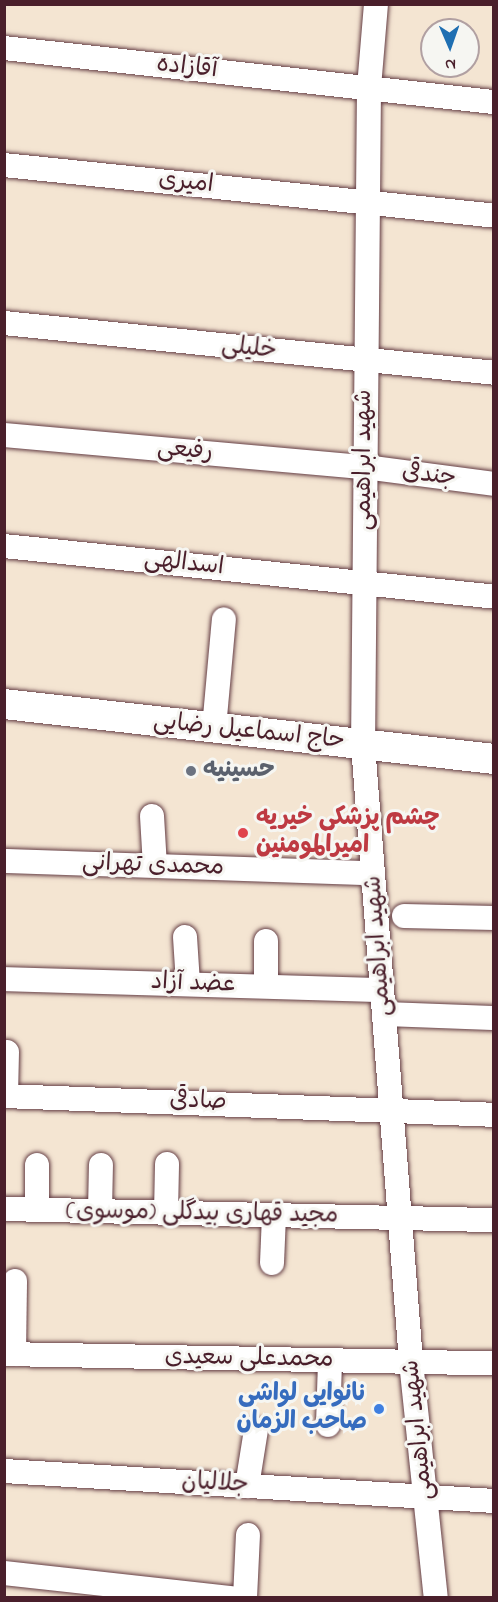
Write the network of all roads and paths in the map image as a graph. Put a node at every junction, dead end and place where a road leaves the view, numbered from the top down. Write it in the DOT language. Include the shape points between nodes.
graph roads {
  1 [pos="376,4"];
  2 [pos="4,48"];
  3 [pos="369,88"];
  4 [pos="494,102"];
  5 [pos="4,165"];
  6 [pos="368,202"];
  7 [pos="494,216"];
  8 [pos="4,323"];
  9 [pos="365,361"];
  10 [pos="494,374"];
  11 [pos="4,435"];
  12 [pos="365,467"];
  13 [pos="494,484"];
  14 [pos="4,546"];
  15 [pos="364,583"];
  16 [pos="494,597"];
  17 [pos="224,619"];
  18 [pos="4,704"];
  19 [pos="214,728"];
  20 [pos="363,745"];
  21 [pos="494,759"];
  22 [pos="152,816"];
  23 [pos="4,861"];
  24 [pos="155,866"];
  25 [pos="373,873"];
  26 [pos="404,916"];
  27 [pos="494,918"];
  28 [pos="185,937"];
  29 [pos="266,941"];
  30 [pos="4,979"];
  31 [pos="188,984"];
  32 [pos="266,986"];
  33 [pos="382,990"];
  34 [pos="384,1014"];
  35 [pos="494,1018"];
  36 [pos="7,1052"];
  37 [pos="5,1096"];
  38 [pos="391,1109"];
  39 [pos="494,1115"];
  40 [pos="167,1164"];
  41 [pos="37,1165"];
  42 [pos="101,1165"];
  43 [pos="4,1209"];
  44 [pos="37,1210"];
  45 [pos="100,1211"];
  46 [pos="166,1213"];
  47 [pos="274,1215"];
  48 [pos="400,1218"];
  49 [pos="494,1220"];
  50 [pos="272,1263"];
  51 [pos="15,1281"];
  52 [pos="9,1354"];
  53 [pos="330,1360"];
  54 [pos="411,1362"];
  55 [pos="494,1364"];
  56 [pos="328,1425"];
  57 [pos="256,1430"];
  58 [pos="4,1471"];
  59 [pos="247,1486"];
  60 [pos="426,1496"];
  61 [pos="494,1501"];
  62 [pos="248,1535"];
  63 [pos="4,1573"];
  64 [pos="232,1598"];
  65 [pos="245,1598"];
  66 [pos="436,1598"];
  1 -- 3 [label="street, شهید ابراهیمی"];
  2 -- 3 [label="street, آقازاده"];
  3 -- 4 [label="street, آقازاده"];
  3 -- 6 [label="street, شهید ابراهیمی"];
  5 -- 6 [label="street, امیری"];
  6 -- 7 [label="street, امیری"];
  6 -- 9 [label="street, شهید ابراهیمی"];
  8 -- 9 [label="street, خلیلی"];
  9 -- 10 [label="street, خلیلی"];
  9 -- 12 [label="street, شهید ابراهیمی"];
  11 -- 12 [label="street, رفیعی"];
  12 -- 13 [label="street, جندقی"];
  12 -- 15 [label="street, شهید ابراهیمی"];
  14 -- 15 [label="street, اسدالهی"];
  15 -- 16 [label="street, اسدالهی"];
  15 -- 20 [label="street, شهید ابراهیمی"];
  17 -- 19 [label="street"];
  18 -- 19 [label="main road, حاج اسماعیل رضایی"];
  19 -- 20 [label="main road, حاج اسماعیل رضایی"];
  20 -- 21 [label="main road, حاج اسماعیل رضایی"];
  20 -- 25 [label="street, شهید ابراهیمی"];
  22 -- 24 [label="street"];
  23 -- 24 [label="street, محمدی تهرانی"];
  24 -- 25 [label="street, محمدی تهرانی"];
  25 -- 33 [label="street, شهید ابراهیمی"];
  26 -- 27 [label="street"];
  28 -- 31 [label="street"];
  29 -- 32 [label="street"];
  30 -- 31 [label="street, عضد آزاد"];
  31 -- 32 [label="street, عضد آزاد"];
  32 -- 33 [label="street, عضد آزاد"];
  33 -- 34 [label="street, شهید ابراهیمی"];
  34 -- 35 [label="street"];
  34 -- 38 [label="street, شهید ابراهیمی"];
  36 -- 37 [label="street"];
  37 -- 38 [label="street, صادقی"];
  38 -- 39 [label="street, صادقی"];
  38 -- 48 [label="street, شهید ابراهیمی"];
  40 -- 46 [label="street"];
  41 -- 44 [label="street"];
  42 -- 45 [label="street"];
  43 -- 44 [label="street, مجید قهاری بیدگلی (موسوی)"];
  44 -- 45 [label="street, مجید قهاری بیدگلی (موسوی)"];
  45 -- 46 [label="street, مجید قهاری بیدگلی (موسوی)"];
  46 -- 47 [label="street, مجید قهاری بیدگلی (موسوی)"];
  47 -- 48 [label="street, مجید قهاری بیدگلی (موسوی)"];
  47 -- 50 [label="street"];
  48 -- 49 [label="street, مجید قهاری بیدگلی (موسوی)"];
  48 -- 54 [label="street, شهید ابراهیمی"];
  51 -- 52 [label="street"];
  52 -- 53 [label="street, محمدعلی سعیدی"];
  53 -- 54 [label="street, محمدعلی سعیدی"];
  53 -- 56 [label="street"];
  54 -- 55 [label="street, محمدعلی سعیدی"];
  54 -- 60 [label="street, شهید ابراهیمی"];
  57 -- 59 [label="street"];
  58 -- 59 [label="street, جلالیان"];
  59 -- 60 [label="street, جلالیان"];
  60 -- 61 [label="street, جلالیان"];
  60 -- 66 [label="street, شهید ابراهیمی"];
  62 -- 65 [label="street"];
  63 -- 64 [label="street"];
}
